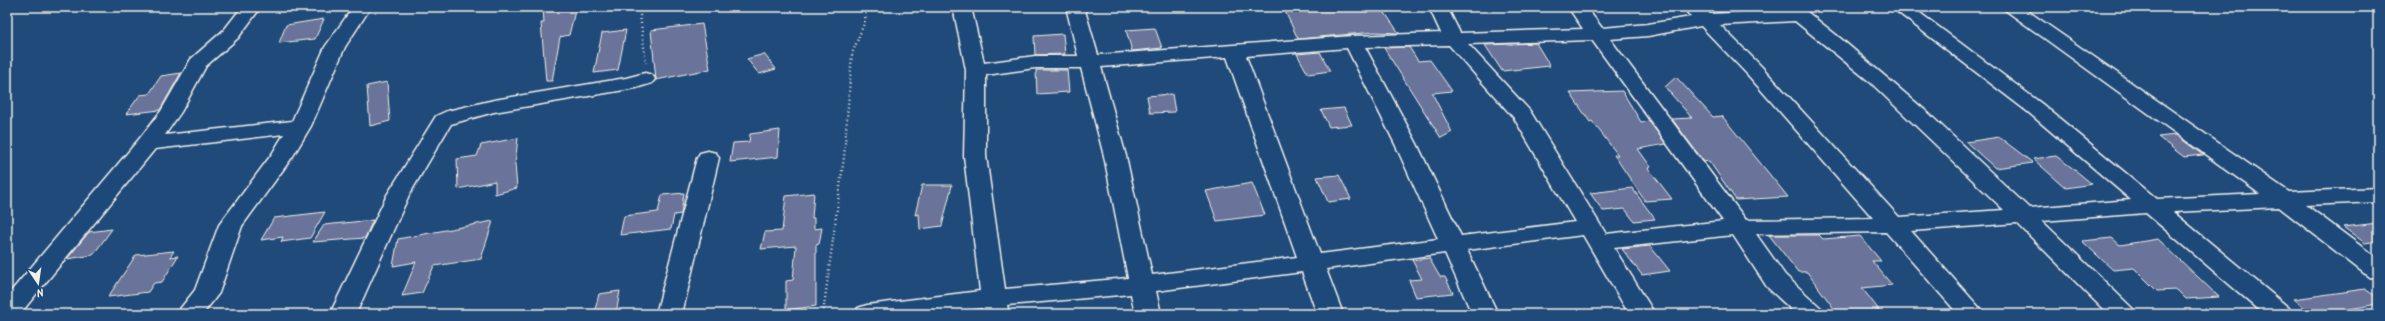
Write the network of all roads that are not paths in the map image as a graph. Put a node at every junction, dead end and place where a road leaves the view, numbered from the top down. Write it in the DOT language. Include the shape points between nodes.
graph roads {
  1 [pos="252,7"];
  2 [pos="362,7"];
  3 [pos="962,7"];
  4 [pos="1075,7"];
  5 [pos="1438,7"];
  6 [pos="1577,7"];
  7 [pos="1900,7"];
  8 [pos="2010,7"];
  9 [pos="1794,11"];
  10 [pos="1698,14"];
  11 [pos="1599,34"];
  12 [pos="1453,38"];
  13 [pos="1353,42"];
  14 [pos="1234,50"];
  15 [pos="1089,62"];
  16 [pos="976,70"];
  17 [pos="645,79"];
  18 [pos="300,126"];
  19 [pos="148,143"];
  20 [pos="708,158"];
  21 [pos="2378,195"];
  22 [pos="2283,199"];
  23 [pos="2150,206"];
  24 [pos="2022,216"];
  25 [pos="1893,225"];
  26 [pos="1739,227"];
  27 [pos="1594,235"];
  28 [pos="1455,246"];
  29 [pos="1310,262"];
  30 [pos="2378,271"];
  31 [pos="1140,285"];
  32 [pos="995,306"];
  33 [pos="7,313"];
  34 [pos="189,314"];
  35 [pos="343,314"];
  36 [pos="669,314"];
  37 [pos="867,314"];
  38 [pos="1148,314"];
  39 [pos="1330,314"];
  40 [pos="1485,314"];
  41 [pos="1642,314"];
  42 [pos="1812,314"];
  43 [pos="1972,314"];
  44 [pos="2124,314"];
  45 [pos="2280,314"];
  1 -- 19 [label="street" via="231,34 198,63 171,112"];
  2 -- 18 [label="street" via="335,46"];
  3 -- 16 [label="street"];
  4 -- 15 [label="street"];
  5 -- 12 [label="street"];
  6 -- 11 [label="street"];
  7 -- 23 [label="street" via="2035,108"];
  8 -- 22 [label="street"];
  9 -- 10 [label="street"];
  9 -- 24 [label="street" via="1846,52 1935,131"];
  10 -- 11 [label="street" via="1648,30"];
  10 -- 25 [label="street" via="1754,70"];
  11 -- 12 [label="street"];
  11 -- 26 [label="street"];
  12 -- 13 [label="street"];
  12 -- 27 [label="street" via="1467,57 1502,90 1523,115"];
  13 -- 14 [label="street"];
  13 -- 28 [label="street"];
  14 -- 15 [label="street"];
  14 -- 29 [label="street"];
  15 -- 16 [label="street" via="1035,62"];
  15 -- 31 [label="street" via="1115,156"];
  16 -- 32 [label="street" via="975,156"];
  17 -- 35 [label="street" via="629,84 454,114 443,120 398,195"];
  18 -- 19 [label="street"];
  18 -- 34 [label="street" via="263,182 230,225 206,293"];
  19 -- 33 [label="street"];
  20 -- 36 [label="street"];
  21 -- 22 [label="street"];
  22 -- 23 [label="street"];
  22 -- 30 [label="street"];
  23 -- 24 [label="street"];
  23 -- 45 [label="street"];
  24 -- 25 [label="street"];
  24 -- 44 [label="street"];
  25 -- 26 [label="street"];
  25 -- 43 [label="street"];
  26 -- 27 [label="street"];
  26 -- 42 [label="street" via="1776,281"];
  27 -- 28 [label="street"];
  27 -- 41 [label="street"];
  28 -- 29 [label="street"];
  28 -- 40 [label="street"];
  29 -- 31 [label="street"];
  29 -- 39 [label="street"];
  31 -- 32 [label="street"];
  31 -- 38 [label="street"];
  32 -- 37 [label="street"];
}
